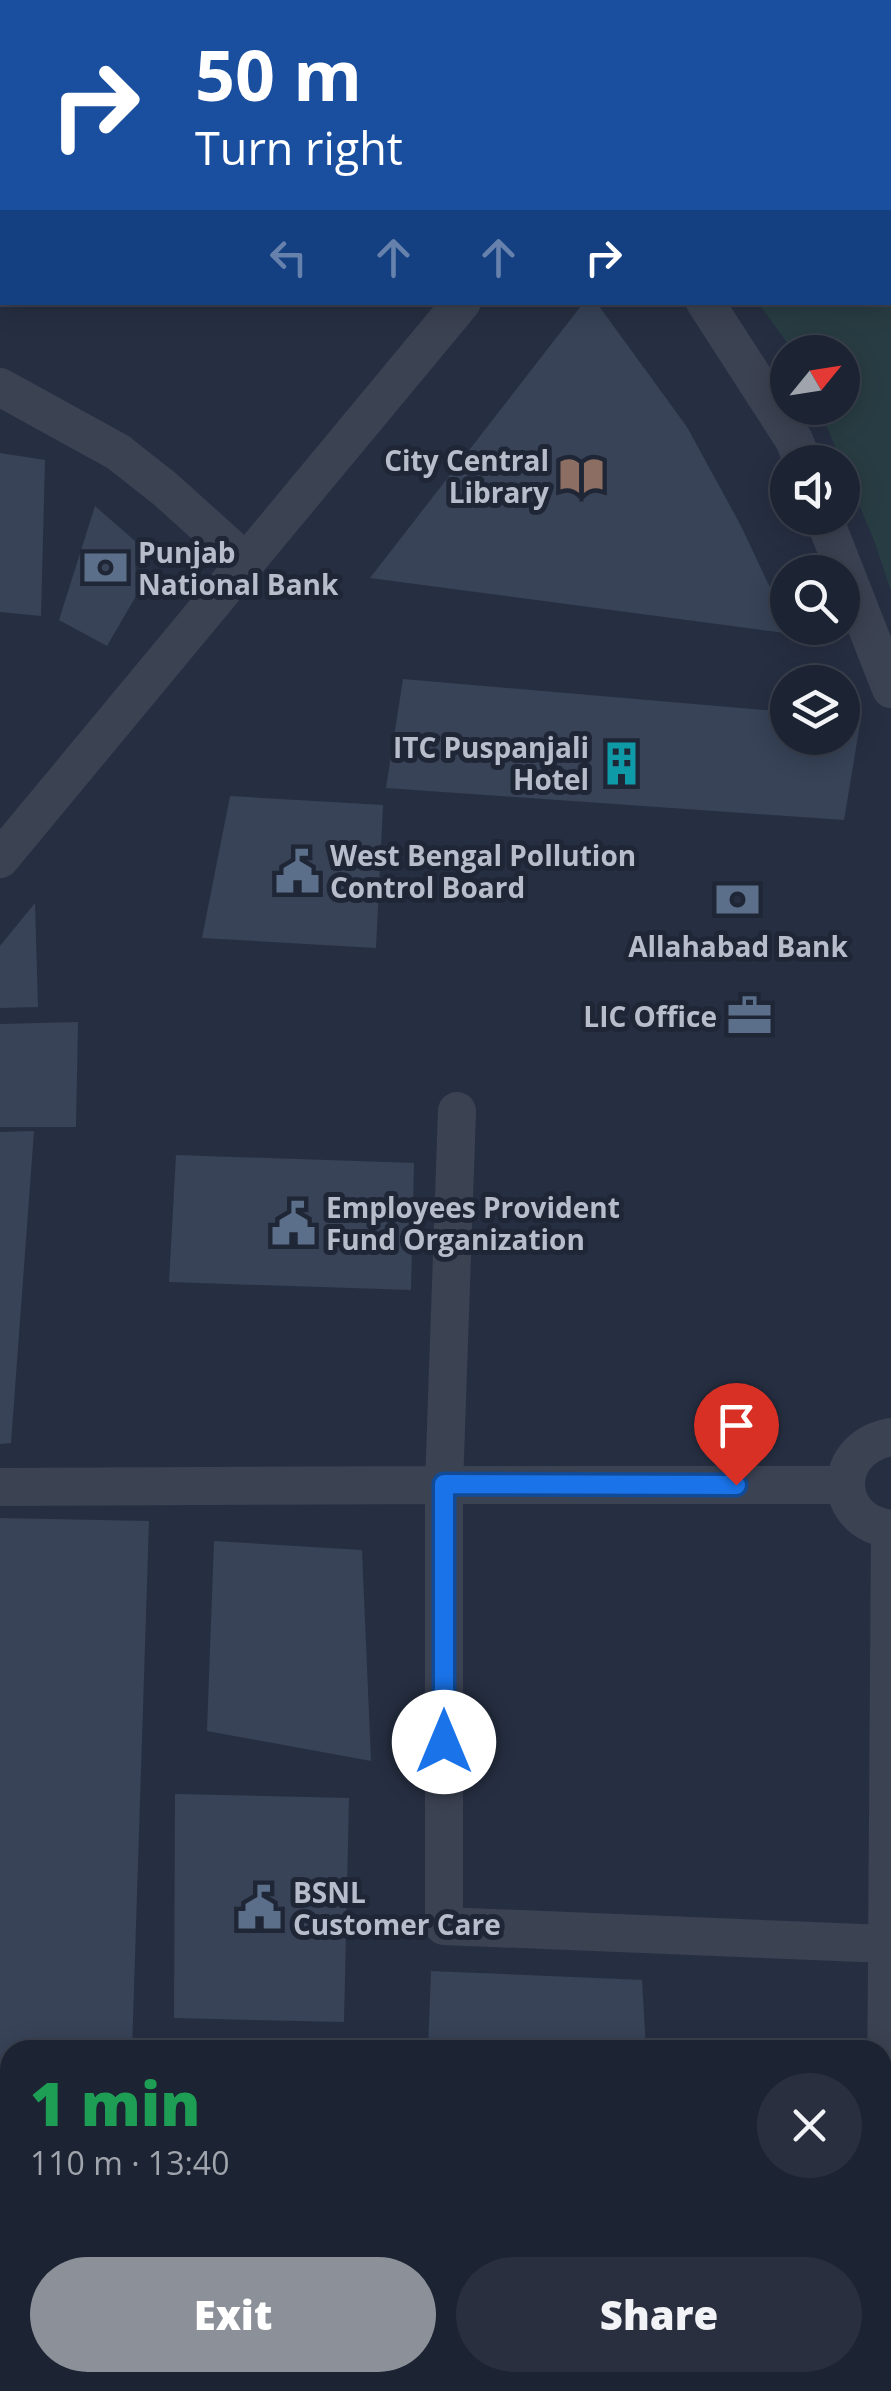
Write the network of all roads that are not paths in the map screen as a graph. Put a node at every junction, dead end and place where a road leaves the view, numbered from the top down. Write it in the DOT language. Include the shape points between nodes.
graph roads {
  1 [pos="460,305"];
  2 [pos="707,305"];
  3 [pos="0,387"];
  4 [pos="796,445"];
  5 [pos="831,535"];
  6 [pos="246,562"];
  7 [pos="891,689"];
  8 [pos="0,859"];
  9 [pos="457,1110"];
  10 [pos="891,1437"];
  11 [pos="444,1484"];
  12 [pos="845,1485"];
  13 [pos="0,1487"];
  14 [pos="890,1529"];
  15 [pos="887,1944"];
  16 [pos="889,2002"];
  17 [pos="888,2040"];
  1 -- 6 [label="street"];
  2 -- 4 [label="street"];
  3 -- 6 [label="street" via="118,452"];
  5 -- 7 [label="street"];
  6 -- 8 [label="street"];
  9 -- 11 [label="street"];
  10 -- 12 [label="street" via="859,1450"];
  11 -- 12 [label="street"];
  11 -- 13 [label="street"];
  11 -- 15 [label="street" via="444,1926"];
  12 -- 14 [label="street" via="856,1513"];
  14 -- 15 [label="street"];
  15 -- 16 [label="street"];
  16 -- 17 [label="street"];
}
